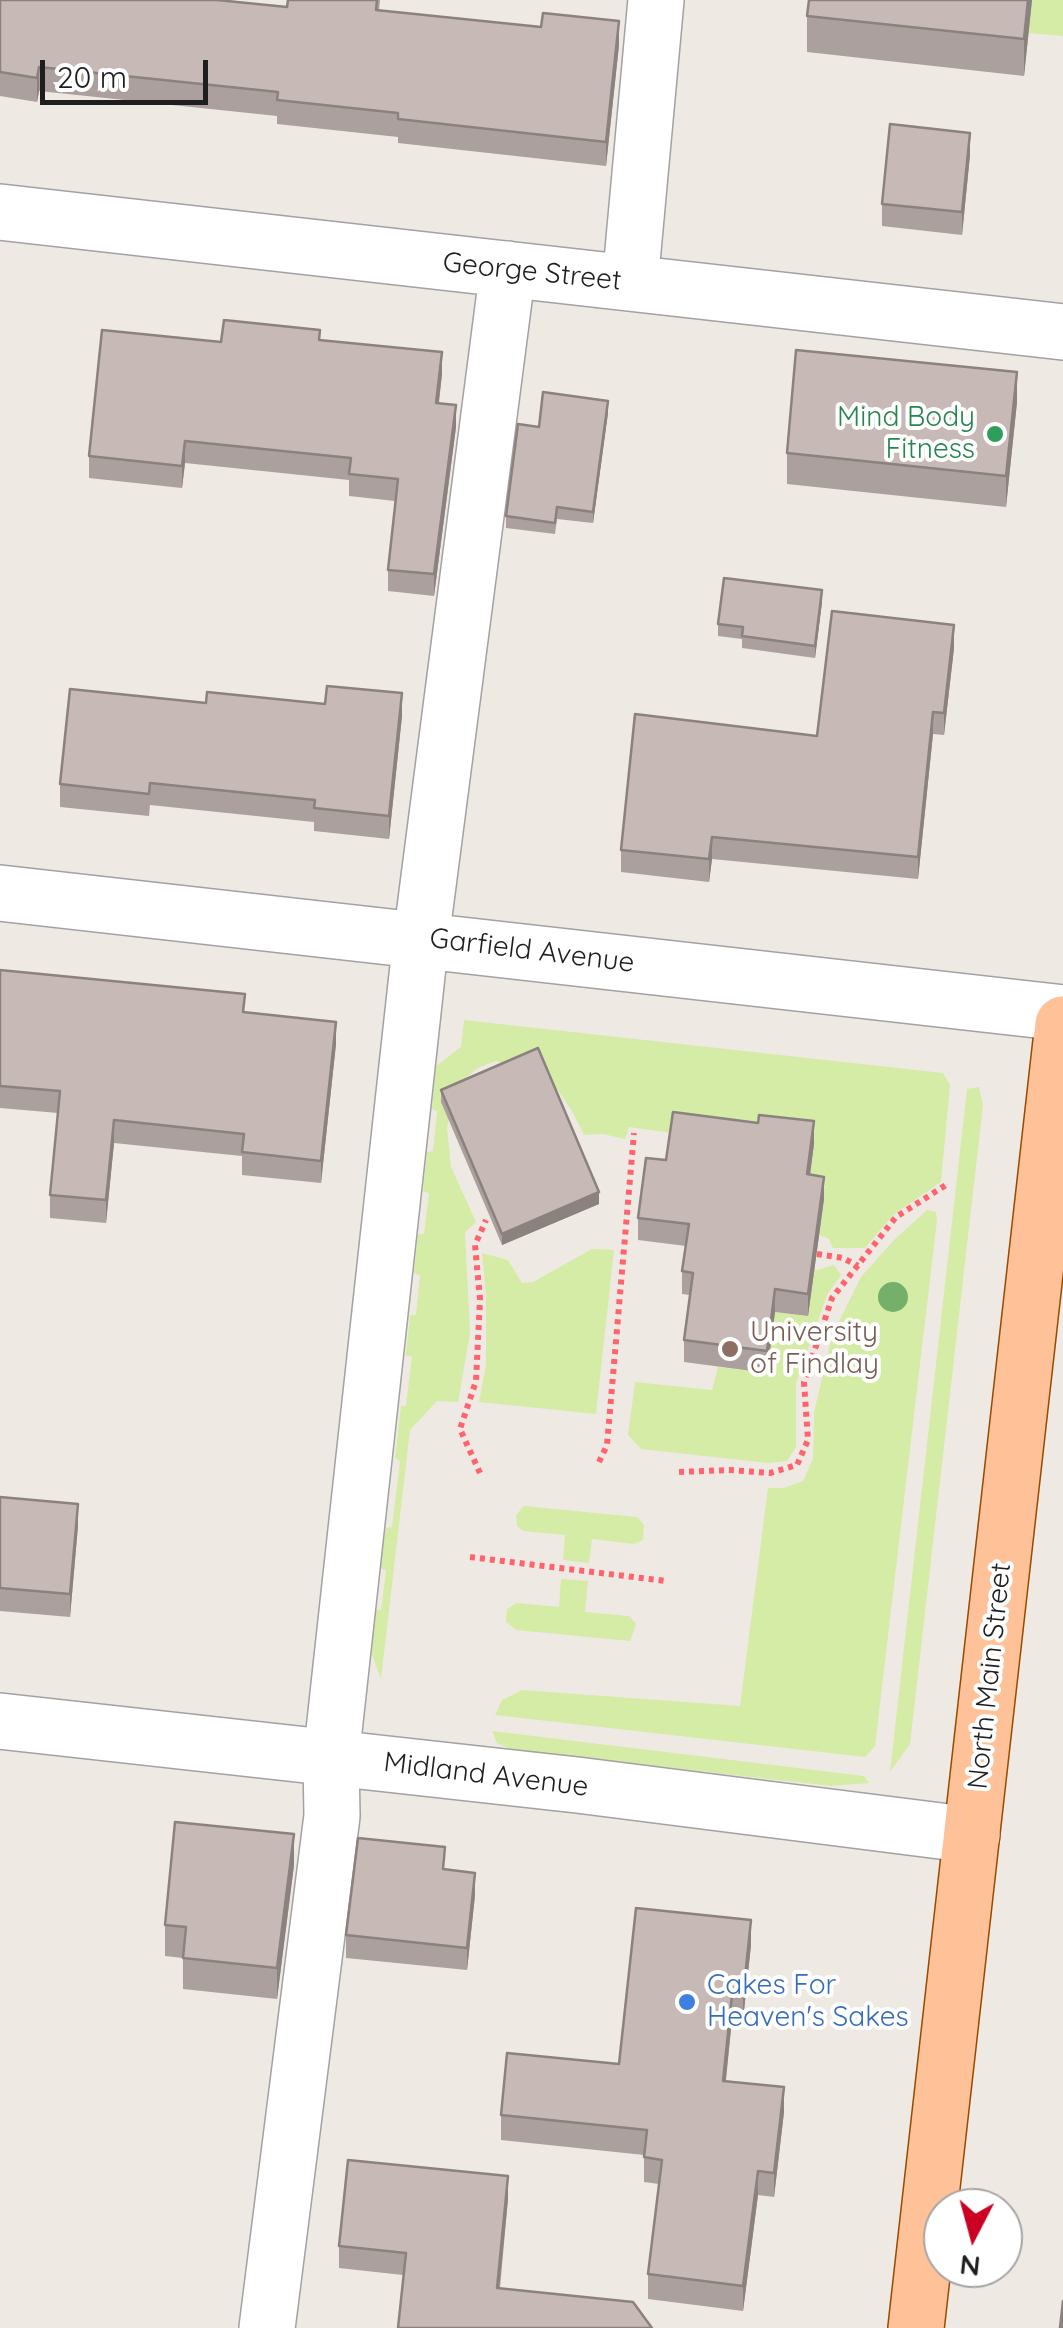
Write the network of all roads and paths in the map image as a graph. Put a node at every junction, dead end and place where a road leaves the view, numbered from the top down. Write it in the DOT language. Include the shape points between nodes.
graph roads {
  1 [pos="656,0"];
  2 [pos="0,212"];
  3 [pos="508,269"];
  4 [pos="630,283"];
  5 [pos="1063,332"];
  6 [pos="0,894"];
  7 [pos="421,939"];
  8 [pos="1063,1013"];
  9 [pos="1063,1024"];
  10 [pos="634,1133"];
  11 [pos="949,1183"];
  12 [pos="486,1220"];
  13 [pos="817,1254"];
  14 [pos="858,1266"];
  15 [pos="599,1462"];
  16 [pos="480,1472"];
  17 [pos="679,1472"];
  18 [pos="470,1557"];
  19 [pos="666,1581"];
  20 [pos="0,1720"];
  21 [pos="331,1758"];
  22 [pos="972,1836"];
  23 [pos="267,2328"];
  24 [pos="916,2328"];
  1 -- 4 [label="street"];
  2 -- 3 [label="street, George Street"];
  3 -- 4 [label="street, George Street"];
  3 -- 7 [label="street"];
  4 -- 5 [label="street, George Street"];
  6 -- 7 [label="street, Garfield Avenue"];
  7 -- 8 [label="street, Garfield Avenue"];
  7 -- 21 [label="street"];
  9 -- 22 [label="main road, North Main Street"];
  10 -- 15 [label="path" via="606,1446"];
  11 -- 14 [label="path" via="896,1217"];
  12 -- 16 [label="path" via="474,1245 480,1298 476,1381 460,1429"];
  13 -- 14 [label="path"];
  14 -- 17 [label="path" via="832,1298 804,1382 808,1440 798,1466 770,1473"];
  18 -- 19 [label="path"];
  20 -- 21 [label="street, Midland Avenue"];
  21 -- 22 [label="street, Midland Avenue"];
  21 -- 23 [label="street" via="332,1816"];
  22 -- 24 [label="main road, North Main Street"];
}
